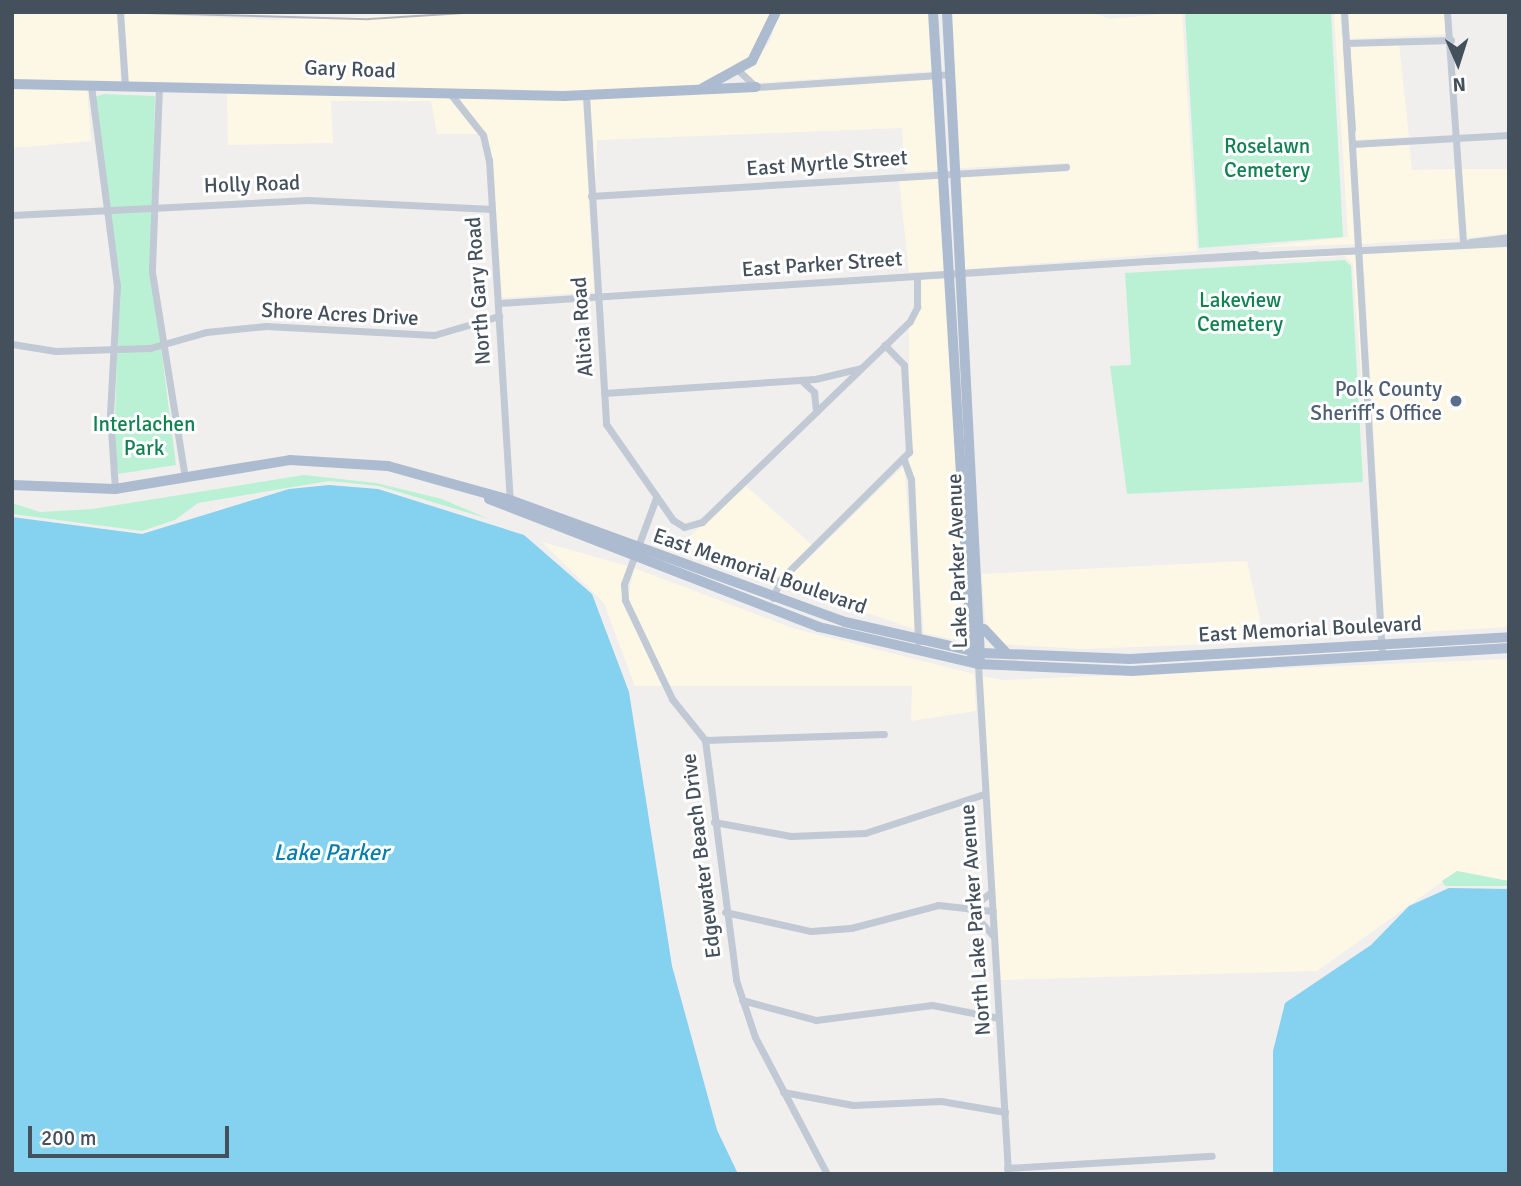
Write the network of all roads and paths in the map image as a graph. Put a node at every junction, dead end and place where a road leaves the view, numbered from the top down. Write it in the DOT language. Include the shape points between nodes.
graph roads {
  1 [pos="120,12"];
  2 [pos="776,12"];
  3 [pos="933,12"];
  4 [pos="947,12"];
  5 [pos="1344,12"];
  6 [pos="1447,12"];
  7 [pos="1451,40"];
  8 [pos="1346,43"];
  9 [pos="739,71"];
  10 [pos="937,74"];
  11 [pos="950,74"];
  12 [pos="12,84"];
  13 [pos="91,86"];
  14 [pos="125,86"];
  15 [pos="159,86"];
  16 [pos="756,87"];
  17 [pos="685,91"];
  18 [pos="449,92"];
  19 [pos="586,95"];
  20 [pos="1509,135"];
  21 [pos="1456,138"];
  22 [pos="1352,144"];
  23 [pos="1066,167"];
  24 [pos="956,172"];
  25 [pos="943,173"];
  26 [pos="592,196"];
  27 [pos="154,206"];
  28 [pos="108,209"];
  29 [pos="492,209"];
  30 [pos="12,215"];
  31 [pos="1509,237"];
  32 [pos="1466,242"];
  33 [pos="1509,243"];
  34 [pos="1359,248"];
  35 [pos="962,274"];
  36 [pos="949,275"];
  37 [pos="917,276"];
  38 [pos="598,296"];
  39 [pos="499,303"];
  40 [pos="499,316"];
  41 [pos="12,344"];
  42 [pos="161,345"];
  43 [pos="886,345"];
  44 [pos="115,350"];
  45 [pos="862,368"];
  46 [pos="801,380"];
  47 [pos="604,393"];
  48 [pos="817,412"];
  49 [pos="904,460"];
  50 [pos="185,477"];
  51 [pos="12,485"];
  52 [pos="115,489"];
  53 [pos="485,497"];
  54 [pos="656,498"];
  55 [pos="510,500"];
  56 [pos="639,548"];
  57 [pos="634,559"];
  58 [pos="773,597"];
  59 [pos="982,621"];
  60 [pos="1509,636"];
  61 [pos="918,642"];
  62 [pos="1382,644"];
  63 [pos="1509,648"];
  64 [pos="970,652"];
  65 [pos="982,653"];
  66 [pos="1215,654"];
  67 [pos="1013,656"];
  68 [pos="1382,656"];
  69 [pos="978,664"];
  70 [pos="1188,668"];
  71 [pos="884,734"];
  72 [pos="705,740"];
  73 [pos="984,794"];
  74 [pos="714,822"];
  75 [pos="992,892"];
  76 [pos="968,909"];
  77 [pos="993,911"];
  78 [pos="724,912"];
  79 [pos="995,939"];
  80 [pos="742,1000"];
  81 [pos="999,1018"];
  82 [pos="783,1093"];
  83 [pos="1005,1112"];
  84 [pos="1212,1156"];
  85 [pos="1008,1171"];
  86 [pos="827,1174"];
  1 -- 14 [label="street"];
  2 -- 9 [label="main road" via="767,40"];
  3 -- 10 [label="main road, Lake Parker Avenue"];
  4 -- 11 [label="main road, Lake Parker Avenue"];
  5 -- 8 [label="street"];
  6 -- 7 [label="street"];
  7 -- 8 [label="street"];
  7 -- 21 [label="street"];
  8 -- 22 [label="street"];
  9 -- 16 [label="street"];
  9 -- 17 [label="main road" via="713,86"];
  10 -- 11 [label="street"];
  10 -- 16 [label="street"];
  10 -- 25 [label="main road, Lake Parker Avenue"];
  11 -- 24 [label="main road, Lake Parker Avenue"];
  12 -- 13 [label="main road, Gary Road"];
  13 -- 14 [label="main road, Gary Road"];
  13 -- 28 [label="street"];
  14 -- 15 [label="main road, Gary Road"];
  15 -- 18 [label="main road, Gary Road"];
  15 -- 27 [label="street"];
  16 -- 17 [label="main road"];
  17 -- 19 [label="main road, Gary Road"];
  18 -- 19 [label="main road, Gary Road"];
  18 -- 29 [label="street, North Gary Road" via="483,135"];
  19 -- 26 [label="street, Alicia Road"];
  20 -- 21 [label="street"];
  21 -- 22 [label="street"];
  21 -- 32 [label="street"];
  22 -- 34 [label="street"];
  23 -- 24 [label="street, East Myrtle Street"];
  24 -- 25 [label="street, East Myrtle Street"];
  24 -- 35 [label="main road, Lake Parker Avenue"];
  25 -- 26 [label="street, East Myrtle Street"];
  25 -- 36 [label="main road, Lake Parker Avenue"];
  26 -- 38 [label="street, Alicia Road"];
  27 -- 28 [label="street, Holly Road"];
  27 -- 29 [label="street, Holly Road" via="337,200"];
  27 -- 42 [label="street"];
  28 -- 30 [label="street, Holly Road"];
  28 -- 44 [label="street" via="117,285"];
  29 -- 39 [label="street, North Gary Road"];
  31 -- 32 [label="street, East Parker Street"];
  32 -- 33 [label="street, East Parker Street"];
  32 -- 34 [label="street, East Parker Street"];
  34 -- 35 [label="street, East Parker Street"];
  34 -- 62 [label="street"];
  35 -- 36 [label="street, East Parker Street"];
  35 -- 59 [label="main road, Lake Parker Avenue"];
  36 -- 37 [label="street, East Parker Street"];
  36 -- 64 [label="main road, Lake Parker Avenue"];
  37 -- 38 [label="street, East Parker Street"];
  37 -- 43 [label="street" via="914,314"];
  38 -- 39 [label="street, East Parker Street"];
  38 -- 47 [label="street, Alicia Road"];
  39 -- 40 [label="street, North Gary Road"];
  40 -- 42 [label="street, Shore Acres Drive" via="435,335 266,326 206,332"];
  40 -- 55 [label="street, North Gary Road"];
  41 -- 44 [label="street, Shore Acres Drive" via="55,351"];
  42 -- 44 [label="street, Shore Acres Drive"];
  42 -- 50 [label="street"];
  43 -- 45 [label="street"];
  43 -- 49 [label="street" via="904,368"];
  44 -- 52 [label="street"];
  45 -- 46 [label="street"];
  45 -- 48 [label="street"];
  46 -- 47 [label="street"];
  46 -- 48 [label="street" via="814,392"];
  47 -- 54 [label="street, Alicia Road" via="610,433"];
  48 -- 54 [label="street, Alicia Road" via="702,522 687,527 673,520"];
  49 -- 58 [label="street" via="780,580"];
  49 -- 61 [label="street" via="911,480"];
  50 -- 52 [label="main road, East Memorial Boulevard"];
  50 -- 53 [label="main road, East Memorial Boulevard" via="263,463 341,460 415,472"];
  51 -- 52 [label="main road, East Memorial Boulevard"];
  53 -- 55 [label="main road, East Memorial Boulevard"];
  53 -- 57 [label="main road, East Memorial Boulevard"];
  54 -- 56 [label="street, Edgewater Beach Drive"];
  55 -- 56 [label="main road, East Memorial Boulevard"];
  56 -- 57 [label="street, Edgewater Beach Drive"];
  56 -- 58 [label="main road, East Memorial Boulevard"];
  57 -- 69 [label="main road, East Memorial Boulevard" via="844,634"];
  57 -- 72 [label="street, Edgewater Beach Drive" via="625,600 672,699"];
  58 -- 61 [label="main road, East Memorial Boulevard"];
  59 -- 65 [label="main road, Lake Parker Avenue"];
  59 -- 67 [label="main road" via="990,642"];
  60 -- 62 [label="main road, East Memorial Boulevard"];
  61 -- 64 [label="main road, East Memorial Boulevard"];
  62 -- 66 [label="main road, East Memorial Boulevard"];
  62 -- 68 [label="street"];
  63 -- 68 [label="main road, East Memorial Boulevard"];
  64 -- 65 [label="main road, East Memorial Boulevard"];
  64 -- 69 [label="main road, Lake Parker Avenue"];
  65 -- 67 [label="main road, East Memorial Boulevard"];
  65 -- 69 [label="main road, Lake Parker Avenue"];
  66 -- 67 [label="main road, East Memorial Boulevard"];
  66 -- 70 [label="main road"];
  68 -- 70 [label="main road, East Memorial Boulevard"];
  69 -- 70 [label="main road, East Memorial Boulevard" via="1070,671"];
  69 -- 73 [label="street, North Lake Parker Avenue"];
  71 -- 72 [label="street"];
  72 -- 74 [label="street, Edgewater Beach Drive"];
  73 -- 74 [label="street" via="915,821 856,834 791,836"];
  73 -- 75 [label="street, North Lake Parker Avenue"];
  74 -- 78 [label="street, Edgewater Beach Drive"];
  75 -- 76 [label="street"];
  75 -- 77 [label="street, North Lake Parker Avenue"];
  76 -- 77 [label="street"];
  76 -- 78 [label="street" via="926,907 825,931 780,928"];
  76 -- 79 [label="street"];
  77 -- 79 [label="street, North Lake Parker Avenue"];
  78 -- 80 [label="street, Edgewater Beach Drive"];
  79 -- 81 [label="street, North Lake Parker Avenue"];
  80 -- 81 [label="street" via="816,1020 932,1005"];
  80 -- 82 [label="street, Edgewater Beach Drive"];
  81 -- 83 [label="street, North Lake Parker Avenue"];
  82 -- 83 [label="street" via="853,1105 941,1101"];
  82 -- 86 [label="street, Edgewater Beach Drive"];
  83 -- 85 [label="street, North Lake Parker Avenue"];
  84 -- 85 [label="street"];
}
